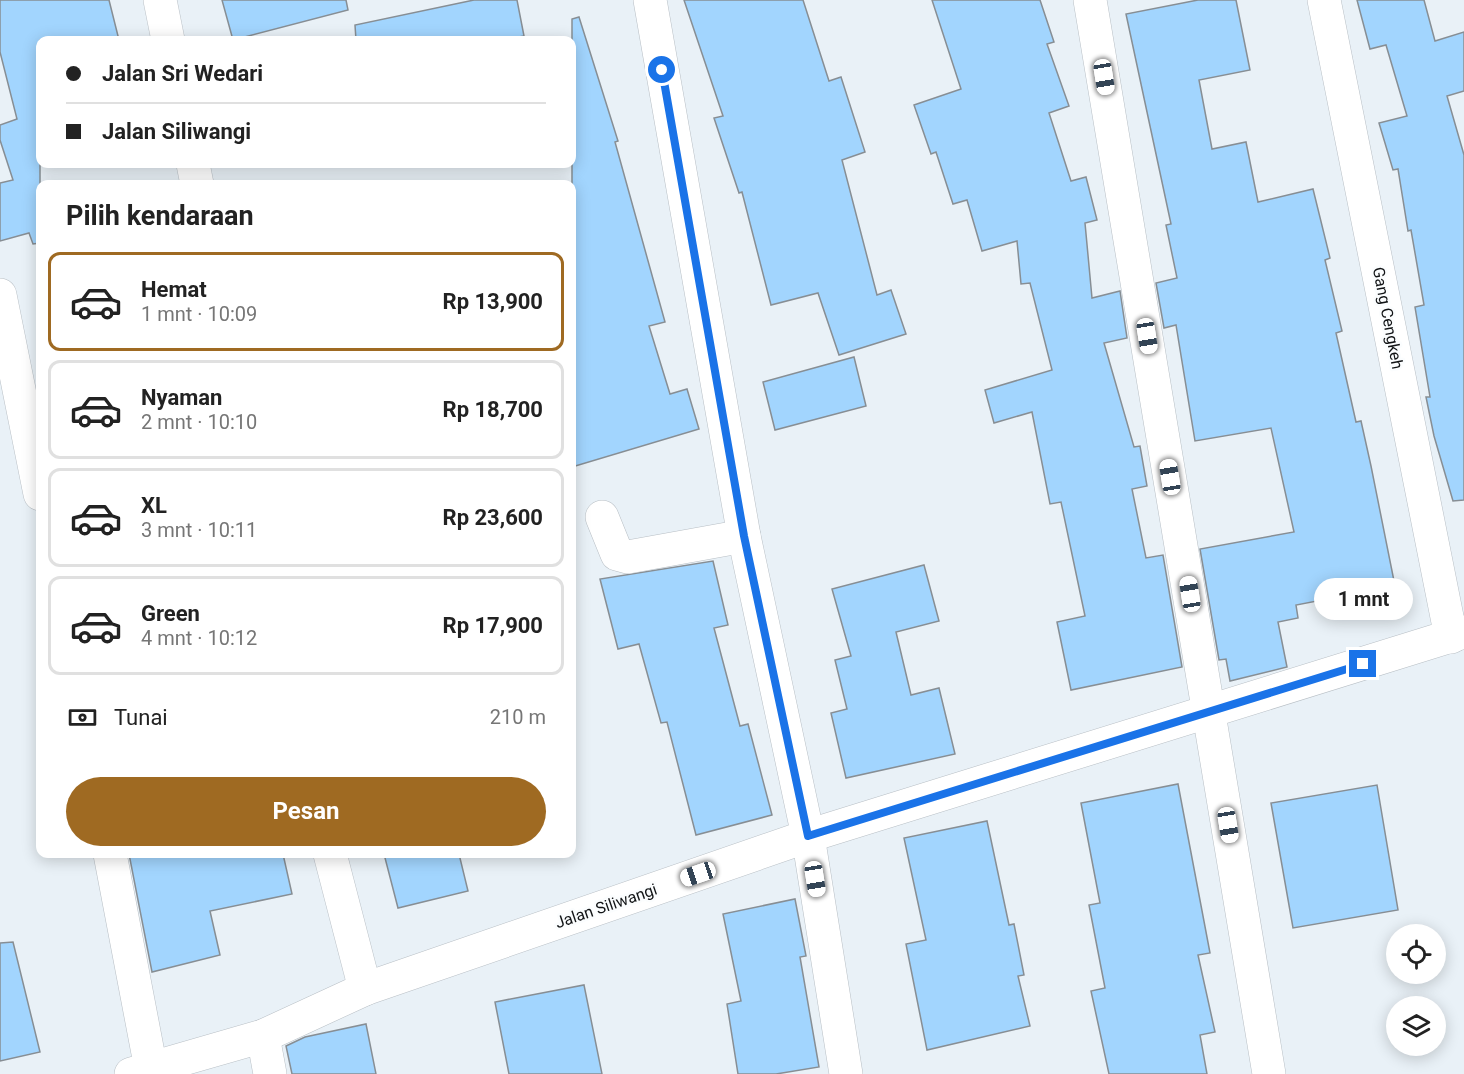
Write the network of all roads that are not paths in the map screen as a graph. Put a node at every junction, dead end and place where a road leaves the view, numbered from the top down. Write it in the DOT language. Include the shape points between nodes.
graph roads {
  1 [pos="160,0"];
  2 [pos="650,0"];
  3 [pos="1090,0"];
  4 [pos="1324,0"];
  5 [pos="167,36"];
  6 [pos="0,295"];
  7 [pos="36,474"];
  8 [pos="602,517"];
  9 [pos="744,536"];
  10 [pos="1458,635"];
  11 [pos="1209,711"];
  12 [pos="808,836"];
  13 [pos="111,858"];
  14 [pos="331,858"];
  15 [pos="366,989"];
  16 [pos="263,1036"];
  17 [pos="145,1072"];
  18 [pos="270,1074"];
  19 [pos="846,1074"];
  20 [pos="1269,1074"];
  1 -- 5 [label="street"];
  2 -- 9 [label="street"];
  3 -- 11 [label="street"];
  4 -- 10 [label="street, Gang Cengkeh"];
  6 -- 7 [label="street"];
  8 -- 9 [label="street" via="617,554 628,557"];
  9 -- 12 [label="street"];
  10 -- 11 [label="street, Jalan Siliwangi"];
  11 -- 12 [label="street, Jalan Siliwangi"];
  11 -- 20 [label="street"];
  12 -- 15 [label="street, Jalan Siliwangi"];
  12 -- 19 [label="street"];
  13 -- 17 [label="street"];
  14 -- 15 [label="street"];
  15 -- 16 [label="street, Jalan Siliwangi"];
  16 -- 17 [label="street, Jalan Siliwangi"];
  16 -- 18 [label="street"];
}
